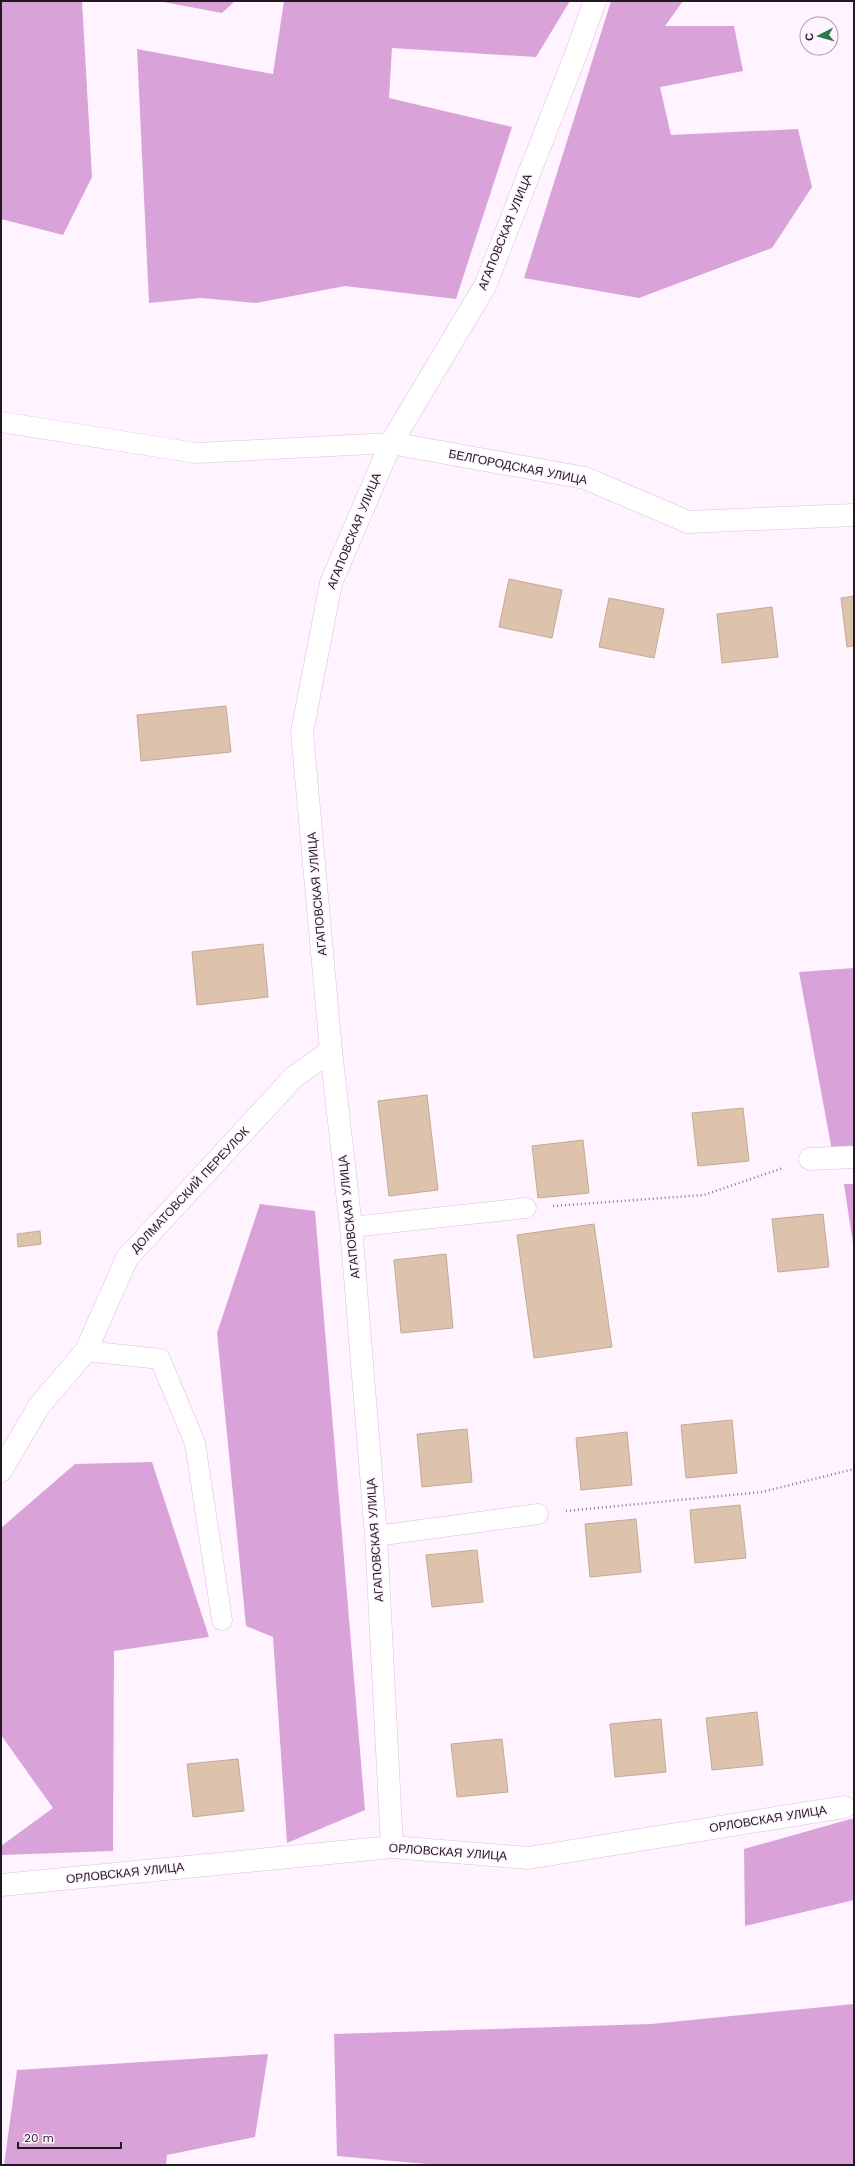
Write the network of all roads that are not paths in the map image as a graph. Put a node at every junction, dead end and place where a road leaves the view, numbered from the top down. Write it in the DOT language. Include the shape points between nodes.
graph roads {
  1 [pos="595,1"];
  2 [pos="1,422"];
  3 [pos="391,444"];
  4 [pos="854,515"];
  5 [pos="331,1051"];
  6 [pos="854,1157"];
  7 [pos="810,1159"];
  8 [pos="526,1208"];
  9 [pos="351,1227"];
  10 [pos="86,1351"];
  11 [pos="1,1471"];
  12 [pos="538,1514"];
  13 [pos="376,1536"];
  14 [pos="222,1620"];
  15 [pos="844,1807"];
  16 [pos="392,1847"];
  17 [pos="1,1885"];
  1 -- 3 [label="street, АГАПОВСКАЯ УЛИЦА" via="485,286"];
  2 -- 3 [label="lane" via="196,453"];
  3 -- 4 [label="street, БЕЛГОРОДСКАЯ УЛИЦА" via="585,478 688,522"];
  3 -- 5 [label="street, АГАПОВСКАЯ УЛИЦА" via="331,583 302,732"];
  5 -- 9 [label="street, АГАПОВСКАЯ УЛИЦА"];
  5 -- 10 [label="street, ДОЛМАТОВСКИЙ ПЕРЕУЛОК" via="294,1077 127,1258"];
  6 -- 7 [label="street"];
  8 -- 9 [label="lane"];
  9 -- 13 [label="street, АГАПОВСКАЯ УЛИЦА"];
  10 -- 11 [label="street, ДОЛМАТОВСКИЙ ПЕРЕУЛОК" via="40,1406"];
  10 -- 14 [label="lane" via="160,1359 195,1443"];
  12 -- 13 [label="lane"];
  13 -- 16 [label="street, АГАПОВСКАЯ УЛИЦА"];
  15 -- 16 [label="street, ОРЛОВСКАЯ УЛИЦА" via="528,1858"];
  16 -- 17 [label="street, ОРЛОВСКАЯ УЛИЦА"];
}
